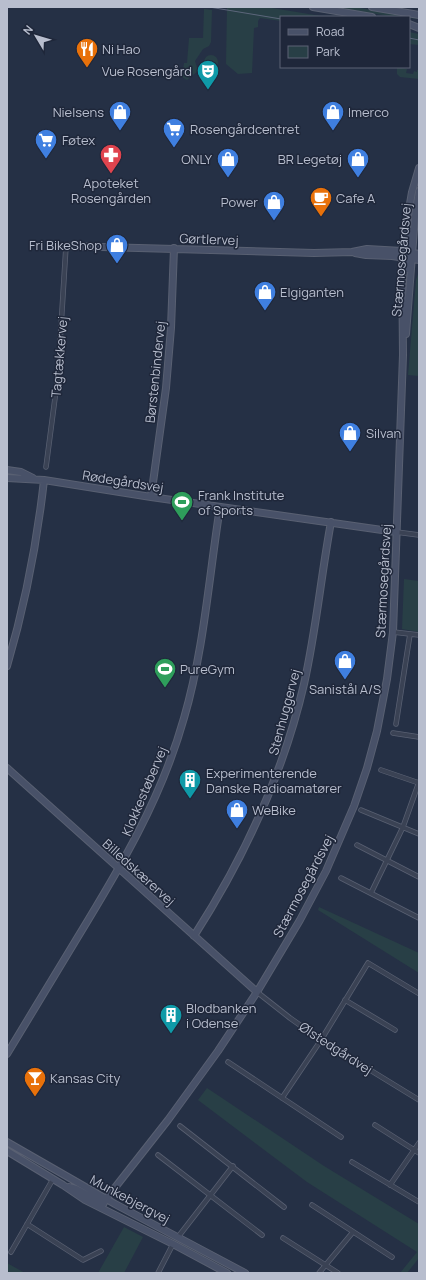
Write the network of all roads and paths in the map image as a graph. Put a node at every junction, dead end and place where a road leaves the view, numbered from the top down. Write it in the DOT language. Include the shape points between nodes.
graph roads {
  1 [pos="313,7"];
  2 [pos="372,7"];
  3 [pos="419,15"];
  4 [pos="366,16"];
  5 [pos="419,168"];
  6 [pos="419,190"];
  7 [pos="66,246"];
  8 [pos="174,248"];
  9 [pos="409,255"];
  10 [pos="419,260"];
  11 [pos="403,355"];
  12 [pos="46,467"];
  13 [pos="7,470"];
  14 [pos="21,472"];
  15 [pos="7,473"];
  16 [pos="7,478"];
  17 [pos="37,479"];
  18 [pos="44,480"];
  19 [pos="151,497"];
  20 [pos="220,507"];
  21 [pos="331,522"];
  22 [pos="396,532"];
  23 [pos="419,535"];
  24 [pos="393,632"];
  25 [pos="410,634"];
  26 [pos="419,635"];
  27 [pos="7,666"];
  28 [pos="396,724"];
  29 [pos="393,733"];
  30 [pos="419,737"];
  31 [pos="7,768"];
  32 [pos="381,770"];
  33 [pos="419,783"];
  34 [pos="413,798"];
  35 [pos="419,800"];
  36 [pos="361,810"];
  37 [pos="403,827"];
  38 [pos="419,834"];
  39 [pos="357,845"];
  40 [pos="387,860"];
  41 [pos="119,869"];
  42 [pos="419,877"];
  43 [pos="341,878"];
  44 [pos="371,894"];
  45 [pos="419,918"];
  46 [pos="194,936"];
  47 [pos="257,992"];
  48 [pos="418,994"];
  49 [pos="345,1000"];
  50 [pos="395,1030"];
  51 [pos="321,1040"];
  52 [pos="7,1054"];
  53 [pos="228,1062"];
  54 [pos="282,1098"];
  55 [pos="419,1100"];
  56 [pos="375,1125"];
  57 [pos="180,1126"];
  58 [pos="341,1137"];
  59 [pos="7,1142"];
  60 [pos="419,1143"];
  61 [pos="414,1150"];
  62 [pos="7,1151"];
  63 [pos="419,1153"];
  64 [pos="158,1155"];
  65 [pos="352,1162"];
  66 [pos="233,1166"];
  67 [pos="53,1179"];
  68 [pos="63,1185"];
  69 [pos="390,1185"];
  70 [pos="210,1195"];
  71 [pos="106,1199"];
  72 [pos="419,1202"];
  73 [pos="312,1205"];
  74 [pos="284,1207"];
  75 [pos="101,1208"];
  76 [pos="27,1224"];
  77 [pos="353,1232"];
  78 [pos="262,1235"];
  79 [pos="178,1237"];
  80 [pos="283,1238"];
  81 [pos="173,1244"];
  82 [pos="101,1251"];
  83 [pos="11,1252"];
  84 [pos="392,1257"];
  85 [pos="326,1265"];
  86 [pos="158,1273"];
  87 [pos="227,1273"];
  88 [pos="245,1273"];
  89 [pos="319,1273"];
  90 [pos="338,1273"];
  1 -- 4 [label="street"];
  2 -- 3 [label="street"];
  5 -- 9 [label="street, Stærmosegårdsvej" via="412,192"];
  6 -- 9 [label="street, Stærmosegårdsvej"];
  7 -- 8 [label="street, Gørtlervej"];
  7 -- 12 [label="street, Tagtækkervej" via="58,375"];
  8 -- 9 [label="street, Gørtlervej" via="286,252 352,252 367,249"];
  8 -- 19 [label="street, Børstenbindervej" via="167,380"];
  9 -- 10 [label="street, Gørtlervej"];
  9 -- 11 [label="street, Stærmosegårdsvej"];
  9 -- 11 [label="street, Stærmosegårdsvej" via="407,322"];
  11 -- 22 [label="street, Stærmosegårdsvej"];
  13 -- 14 [label="street, Rødegårdsvej"];
  14 -- 15 [label="street" via="16,475"];
  14 -- 17 [label="street, Rødegårdsvej"];
  16 -- 17 [label="street, Rødegårdsvej"];
  17 -- 18 [label="street, Rødegårdsvej"];
  18 -- 19 [label="street, Rødegårdsvej"];
  18 -- 27 [label="street" via="25,600"];
  19 -- 20 [label="street, Rødegårdsvej"];
  20 -- 21 [label="street, Rødegårdsvej"];
  20 -- 41 [label="street, Klokkestøbervej" via="198,654 185,717 157,795"];
  21 -- 22 [label="street, Rødegårdsvej"];
  21 -- 46 [label="street, Stenhuggervej" via="311,651 303,690 284,754 240,858"];
  22 -- 23 [label="street, Rødegårdsvej"];
  22 -- 24 [label="street, Stærmosegårdsvej"];
  24 -- 25 [label="street"];
  24 -- 47 [label="street, Stærmosegårdsvej" via="378,731 354,806 326,871"];
  25 -- 26 [label="street"];
  25 -- 28 [label="street"];
  29 -- 30 [label="street"];
  31 -- 41 [label="street, Billedskærervej"];
  32 -- 33 [label="street"];
  33 -- 34 [label="street"];
  34 -- 35 [label="street"];
  34 -- 37 [label="street"];
  36 -- 37 [label="street"];
  37 -- 38 [label="street"];
  37 -- 40 [label="street"];
  39 -- 40 [label="street"];
  40 -- 42 [label="street"];
  40 -- 44 [label="street"];
  41 -- 46 [label="street, Billedskærervej"];
  41 -- 52 [label="street, Klokkestøbervej"];
  43 -- 44 [label="street"];
  44 -- 45 [label="street"];
  46 -- 47 [label="street, Billedskærervej"];
  47 -- 51 [label="street, Ølstedgårdvej"];
  47 -- 71 [label="street, Stærmosegårdsvej" via="168,1120"];
  48 -- 49 [label="street" via="368,963"];
  49 -- 50 [label="street"];
  49 -- 51 [label="street"];
  51 -- 54 [label="street"];
  51 -- 55 [label="street, Ølstedgårdvej"];
  53 -- 54 [label="street"];
  54 -- 58 [label="street"];
  56 -- 61 [label="street"];
  57 -- 66 [label="street"];
  59 -- 71 [label="street, Munkebjergvej"];
  60 -- 61 [label="street"];
  61 -- 63 [label="street"];
  61 -- 69 [label="street"];
  62 -- 67 [label="street, Munkebjergvej"];
  64 -- 70 [label="street"];
  65 -- 69 [label="street"];
  66 -- 70 [label="street"];
  66 -- 74 [label="street"];
  67 -- 68 [label="street, Munkebjergvej"];
  67 -- 76 [label="street"];
  68 -- 71 [label="street" via="102,1203"];
  68 -- 75 [label="street, Munkebjergvej"];
  69 -- 72 [label="street"];
  70 -- 78 [label="street"];
  70 -- 79 [label="street"];
  71 -- 75 [label="street, Stærmosegårdsvej"];
  71 -- 79 [label="street, Munkebjergvej"];
  73 -- 77 [label="street"];
  75 -- 81 [label="street, Munkebjergvej"];
  76 -- 82 [label="street" via="83,1260"];
  76 -- 83 [label="street"];
  77 -- 84 [label="street"];
  77 -- 85 [label="street"];
  79 -- 88 [label="street, Munkebjergvej"];
  80 -- 85 [label="street"];
  81 -- 86 [label="street"];
  81 -- 87 [label="street, Munkebjergvej"];
  85 -- 89 [label="street"];
  85 -- 90 [label="street"];
}
